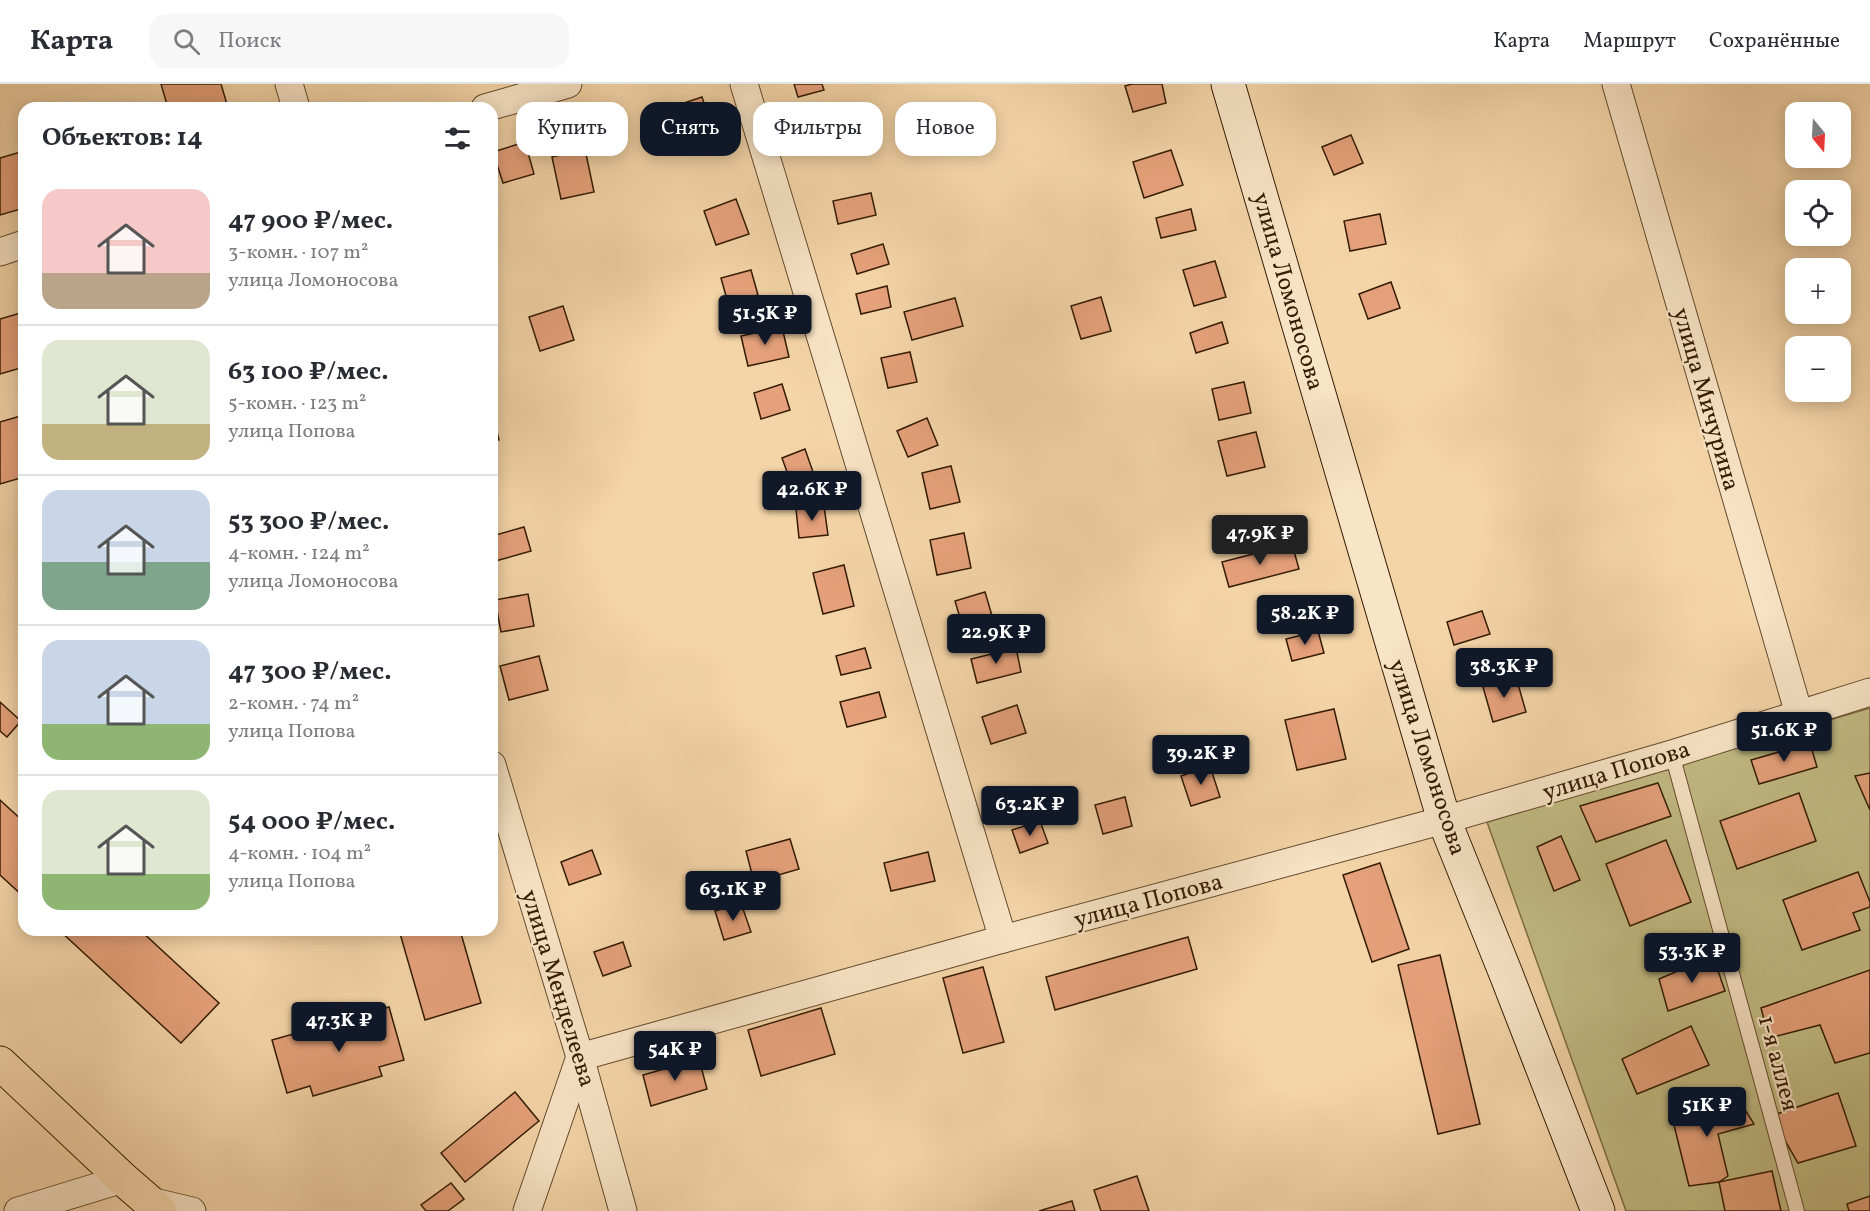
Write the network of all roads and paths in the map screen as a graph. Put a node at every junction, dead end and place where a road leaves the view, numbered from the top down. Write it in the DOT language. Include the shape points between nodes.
graph roads {
  1 [pos="289,84"];
  2 [pos="568,84"];
  3 [pos="744,84"];
  4 [pos="1228,84"];
  5 [pos="1616,84"];
  6 [pos="294,102"];
  7 [pos="498,104"];
  8 [pos="18,246"];
  9 [pos="0,252"];
  10 [pos="1870,692"];
  11 [pos="1799,714"];
  12 [pos="1672,754"];
  13 [pos="498,785"];
  14 [pos="1444,820"];
  15 [pos="1003,939"];
  16 [pos="580,1058"];
  17 [pos="0,1063"];
  18 [pos="123,1179"];
  19 [pos="155,1206"];
  20 [pos="18,1211"];
  21 [pos="192,1211"];
  22 [pos="527,1211"];
  23 [pos="623,1211"];
  24 [pos="1598,1211"];
  25 [pos="1797,1211"];
  1 -- 6 [label="street"];
  2 -- 7 [label="street"];
  3 -- 15 [label="street"];
  4 -- 14 [label="street, улица Ломоносова"];
  5 -- 11 [label="street, улица Мичурина"];
  8 -- 9 [label="street"];
  10 -- 11 [label="street, улица Попова"];
  11 -- 12 [label="street, улица Попова"];
  12 -- 14 [label="street, улица Попова"];
  12 -- 25 [label="lane, 1-я аллея"];
  13 -- 16 [label="street, улица Менделеева"];
  14 -- 15 [label="street, улица Попова"];
  14 -- 24 [label="street, улица Ломоносова"];
  15 -- 16 [label="street, улица Попова"];
  16 -- 22 [label="street"];
  16 -- 23 [label="street, улица Менделеева"];
  17 -- 18 [label="main road"];
  18 -- 19 [label="main road"];
  18 -- 20 [label="street"];
  19 -- 21 [label="street"];
}
